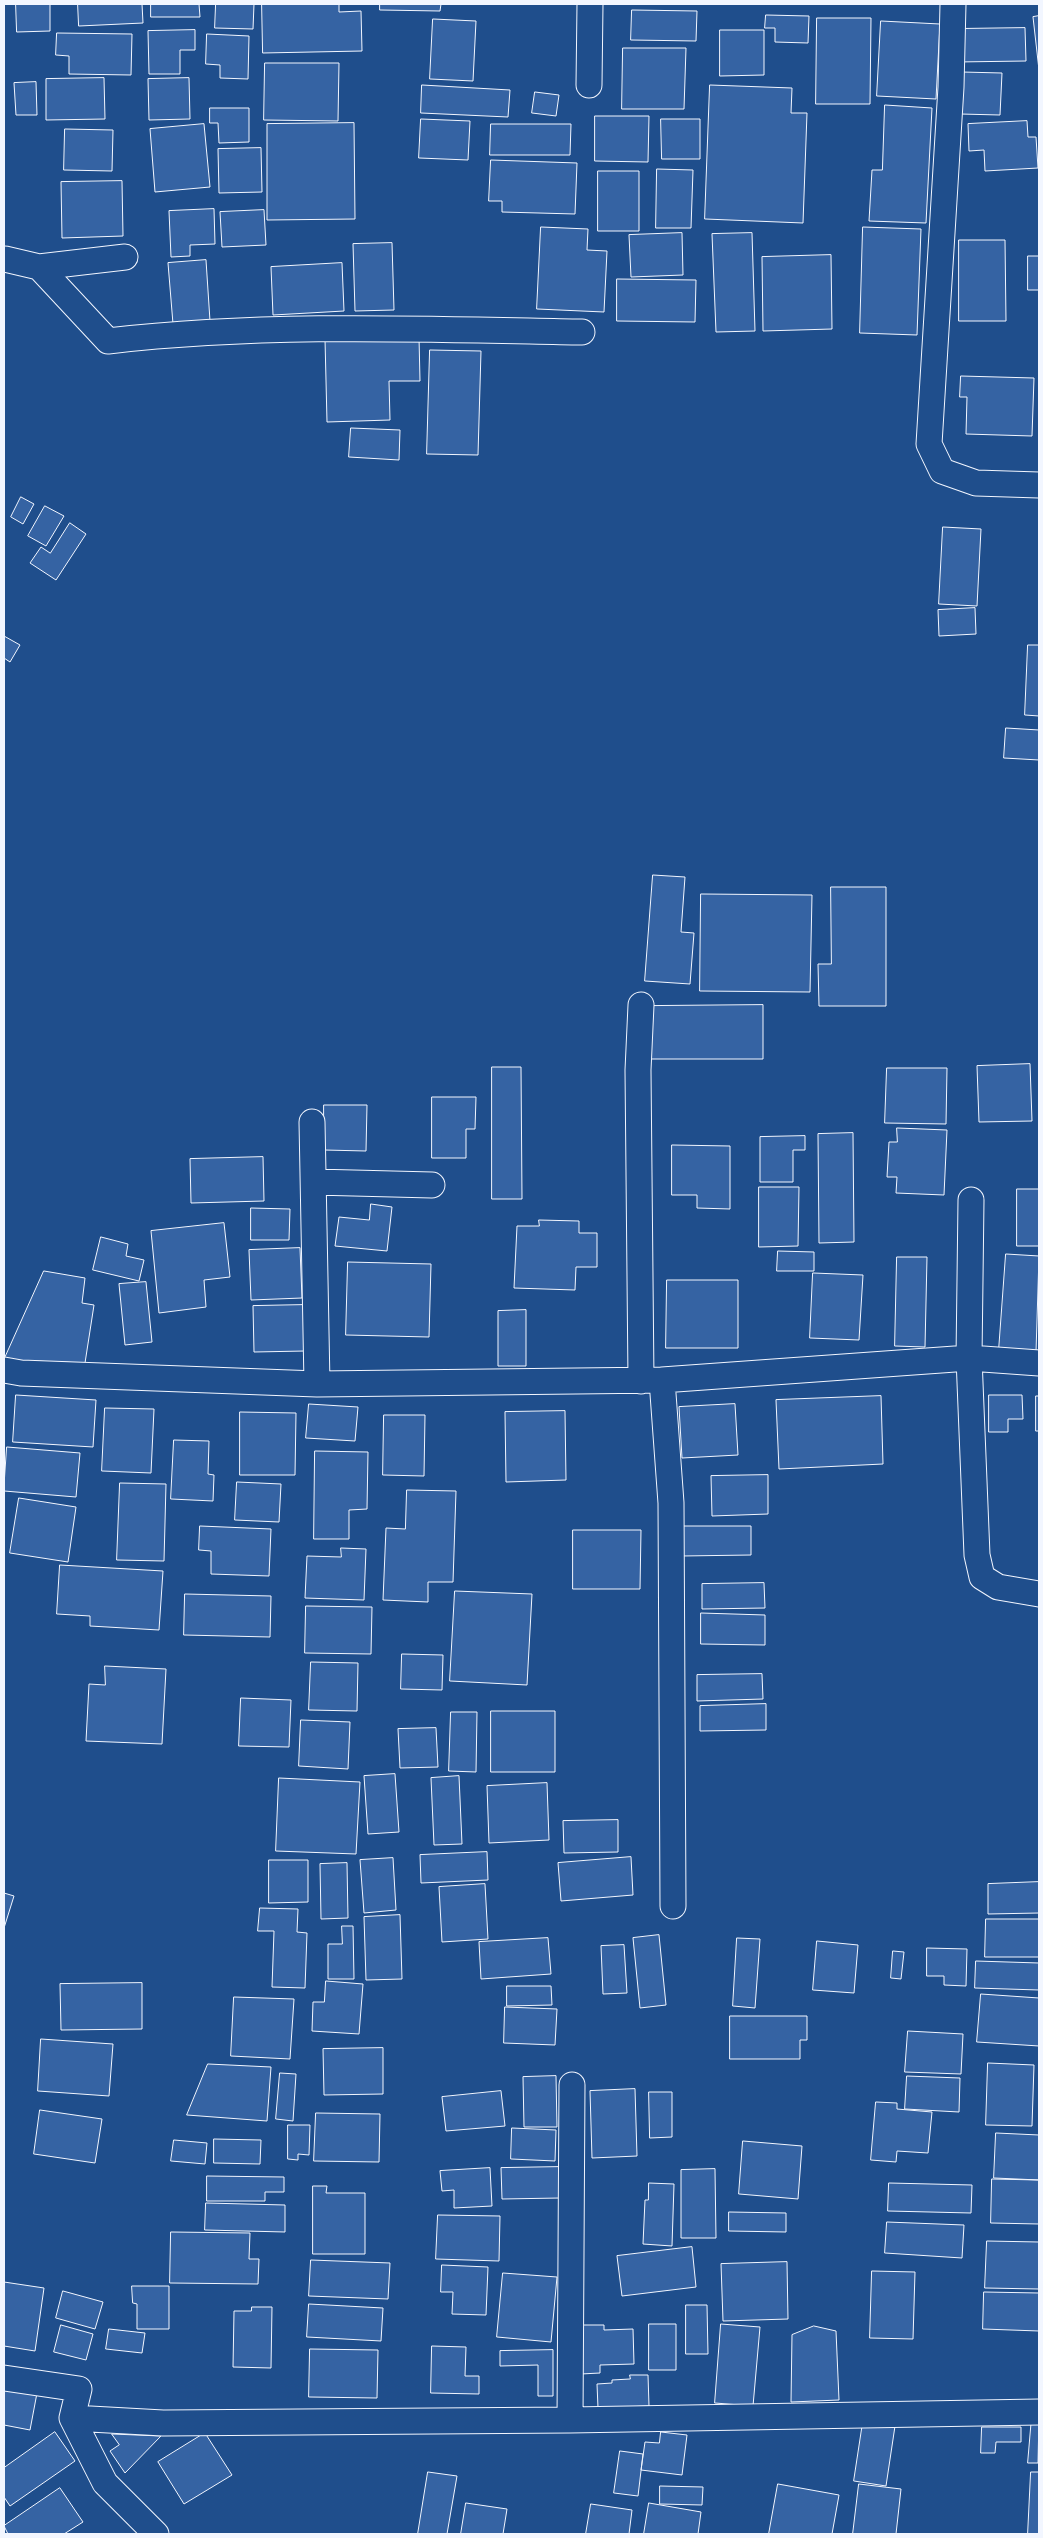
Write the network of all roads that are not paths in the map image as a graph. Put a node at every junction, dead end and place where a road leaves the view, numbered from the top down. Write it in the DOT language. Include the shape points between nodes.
graph roads {
  1 [pos="590,4"];
  2 [pos="953,4"];
  3 [pos="589,85"];
  4 [pos="125,256"];
  5 [pos="4,258"];
  6 [pos="39,267"];
  7 [pos="582,332"];
  8 [pos="1039,485"];
  9 [pos="641,1005"];
  10 [pos="312,1122"];
  11 [pos="314,1182"];
  12 [pos="432,1185"];
  13 [pos="971,1200"];
  14 [pos="968,1358"];
  15 [pos="1039,1363"];
  16 [pos="4,1370"];
  17 [pos="652,1380"];
  18 [pos="318,1384"];
  19 [pos="1039,1594"];
  20 [pos="674,1906"];
  21 [pos="572,2084"];
  22 [pos="4,2378"];
  23 [pos="1039,2412"];
  24 [pos="72,2418"];
  25 [pos="570,2420"];
  26 [pos="156,2534"];
  1 -- 3 [label="street"];
  2 -- 8 [label="street" via="951,96 929,444 942,471 976,483"];
  4 -- 6 [label="street"];
  5 -- 6 [label="street"];
  6 -- 7 [label="street" via="108,341 176,333 366,328"];
  9 -- 17 [label="street" via="638,1070"];
  10 -- 11 [label="street"];
  11 -- 12 [label="street"];
  11 -- 18 [label="street"];
  13 -- 14 [label="street"];
  14 -- 15 [label="street"];
  14 -- 17 [label="street"];
  14 -- 19 [label="street" via="977,1555 982,1577 998,1587"];
  16 -- 18 [label="street"];
  17 -- 18 [label="street"];
  17 -- 20 [label="street" via="671,1503"];
  21 -- 25 [label="street"];
  22 -- 24 [label="street" via="79,2389"];
  23 -- 25 [label="street"];
  24 -- 25 [label="street" via="163,2423"];
  24 -- 26 [label="street" via="105,2483"];
}
